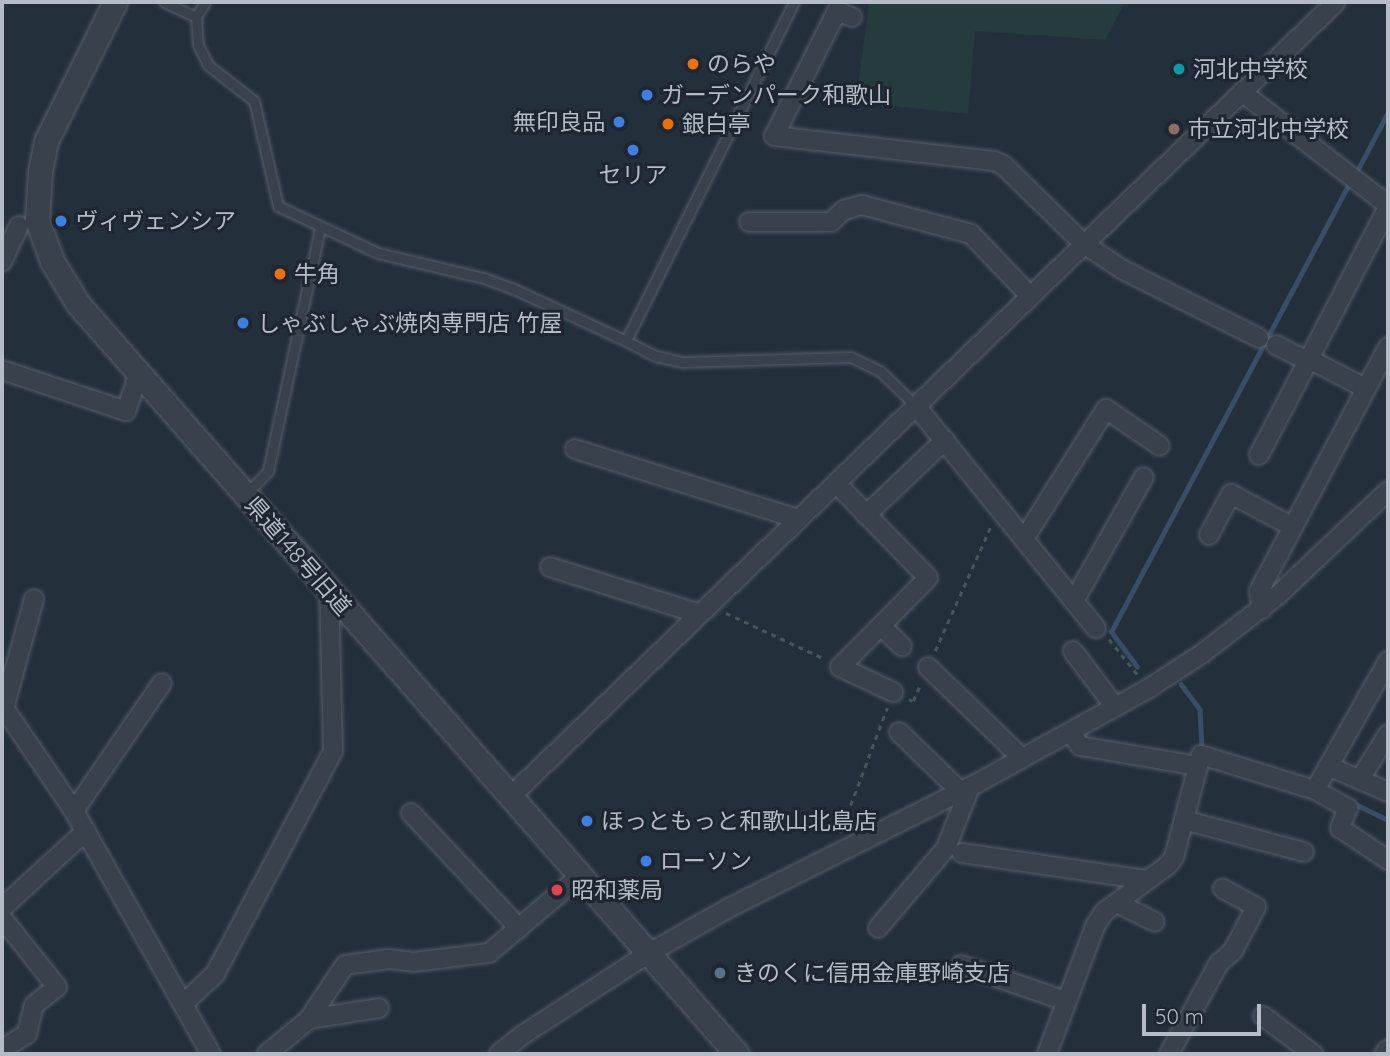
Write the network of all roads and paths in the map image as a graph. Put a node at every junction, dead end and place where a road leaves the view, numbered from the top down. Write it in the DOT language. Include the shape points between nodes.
graph roads {
  1 [pos="115,2"];
  2 [pos="164,2"];
  3 [pos="205,2"];
  4 [pos="794,2"];
  5 [pos="1336,2"];
  6 [pos="196,17"];
  7 [pos="852,17"];
  8 [pos="1243,93"];
  9 [pos="1388,206"];
  10 [pos="19,222"];
  11 [pos="749,222"];
  12 [pos="320,228"];
  13 [pos="1084,244"];
  14 [pos="2,262"];
  15 [pos="1030,296"];
  16 [pos="1259,338"];
  17 [pos="626,341"];
  18 [pos="1276,345"];
  19 [pos="1388,347"];
  20 [pos="1308,360"];
  21 [pos="2,370"];
  22 [pos="139,373"];
  23 [pos="1365,388"];
  24 [pos="916,406"];
  25 [pos="945,440"];
  26 [pos="1160,446"];
  27 [pos="575,449"];
  28 [pos="1259,455"];
  29 [pos="1144,477"];
  30 [pos="835,483"];
  31 [pos="1388,491"];
  32 [pos="245,495"];
  33 [pos="999,507"];
  34 [pos="866,515"];
  35 [pos="798,519"];
  36 [pos="1293,527"];
  37 [pos="1209,535"];
  38 [pos="1024,539"];
  39 [pos="550,567"];
  40 [pos="329,592"];
  41 [pos="34,599"];
  42 [pos="1074,601"];
  43 [pos="1262,609"];
  44 [pos="705,610"];
  45 [pos="881,626"];
  46 [pos="1096,628"];
  47 [pos="902,646"];
  48 [pos="1073,651"];
  49 [pos="1388,660"];
  50 [pos="840,667"];
  51 [pos="928,667"];
  52 [pos="162,683"];
  53 [pos="1149,688"];
  54 [pos="893,692"];
  55 [pos="3,706"];
  56 [pos="1115,707"];
  57 [pos="899,732"];
  58 [pos="1070,732"];
  59 [pos="1388,734"];
  60 [pos="1022,758"];
  61 [pos="1198,766"];
  62 [pos="1328,766"];
  63 [pos="1360,779"];
  64 [pos="1317,787"];
  65 [pos="965,789"];
  66 [pos="1388,792"];
  67 [pos="510,797"];
  68 [pos="74,811"];
  69 [pos="411,813"];
  70 [pos="1184,820"];
  71 [pos="86,831"];
  72 [pos="1304,852"];
  73 [pos="962,853"];
  74 [pos="831,857"];
  75 [pos="1388,860"];
  76 [pos="580,876"];
  77 [pos="1146,880"];
  78 [pos="1223,889"];
  79 [pos="1117,903"];
  80 [pos="2,908"];
  81 [pos="2,918"];
  82 [pos="1155,922"];
  83 [pos="519,928"];
  84 [pos="878,928"];
  85 [pos="649,953"];
  86 [pos="961,965"];
  87 [pos="1066,1002"];
  88 [pos="183,1004"];
  89 [pos="379,1008"];
  90 [pos="1263,1016"];
  91 [pos="309,1019"];
  92 [pos="2,1049"];
  93 [pos="1388,1049"];
  94 [pos="211,1054"];
  95 [pos="267,1054"];
  96 [pos="499,1054"];
  97 [pos="737,1054"];
  98 [pos="1047,1054"];
  99 [pos="1169,1054"];
  100 [pos="1313,1054"];
  101 [pos="1384,1054"];
  1 -- 10 [label="street, 県道148号旧道" via="46,141 40,171"];
  2 -- 6 [label="lane"];
  3 -- 6 [label="lane"];
  4 -- 17 [label="lane"];
  5 -- 8 [label="street"];
  6 -- 12 [label="lane" via="198,45 208,65 254,101 278,206"];
  7 -- 13 [label="street" via="838,10 774,136 994,161"];
  8 -- 9 [label="street"];
  8 -- 13 [label="street"];
  9 -- 20 [label="street"];
  10 -- 14 [label="street"];
  10 -- 22 [label="street, 県道148号旧道" via="52,261 78,304"];
  11 -- 15 [label="street" via="831,222 844,210 862,205 971,234"];
  12 -- 17 [label="lane" via="378,253 514,289"];
  12 -- 32 [label="lane" via="268,471"];
  13 -- 15 [label="street"];
  13 -- 16 [label="street" via="1123,270"];
  15 -- 24 [label="street"];
  17 -- 24 [label="lane" via="656,356 682,362 851,357 880,372"];
  18 -- 20 [label="street"];
  19 -- 23 [label="street"];
  20 -- 23 [label="street"];
  20 -- 28 [label="street"];
  21 -- 22 [label="street" via="126,411"];
  22 -- 32 [label="street, 県道148号旧道"];
  23 -- 36 [label="street"];
  24 -- 25 [label="street"];
  24 -- 30 [label="street"];
  25 -- 33 [label="street"];
  25 -- 34 [label="street"];
  26 -- 38 [label="street" via="1106,409"];
  27 -- 35 [label="street"];
  29 -- 42 [label="street"];
  30 -- 34 [label="street"];
  30 -- 35 [label="street"];
  31 -- 43 [label="street"];
  32 -- 40 [label="street, 県道148号旧道"];
  33 -- 38 [label="street"];
  33 -- 51 [label="path"];
  34 -- 45 [label="street" via="928,578"];
  35 -- 44 [label="street"];
  36 -- 37 [label="street" via="1231,494"];
  36 -- 43 [label="street" via="1259,592"];
  38 -- 42 [label="street"];
  39 -- 44 [label="street"];
  40 -- 67 [label="street, 県道148号旧道"];
  40 -- 88 [label="street" via="333,751 215,974"];
  41 -- 55 [label="street"];
  42 -- 46 [label="street"];
  43 -- 53 [label="street"];
  44 -- 50 [label="path"];
  44 -- 67 [label="street"];
  45 -- 47 [label="street"];
  45 -- 50 [label="street"];
  46 -- 53 [label="path"];
  48 -- 56 [label="street"];
  49 -- 62 [label="street"];
  50 -- 54 [label="street"];
  51 -- 54 [label="path" via="913,701"];
  51 -- 60 [label="street"];
  52 -- 68 [label="street"];
  53 -- 56 [label="street"];
  54 -- 74 [label="path"];
  55 -- 68 [label="street"];
  56 -- 58 [label="street"];
  57 -- 65 [label="street"];
  58 -- 60 [label="street"];
  58 -- 61 [label="street" via="1080,746"];
  59 -- 63 [label="street"];
  60 -- 65 [label="street"];
  61 -- 64 [label="street" via="1201,755"];
  61 -- 70 [label="street"];
  62 -- 63 [label="street"];
  62 -- 64 [label="street"];
  63 -- 66 [label="street"];
  64 -- 75 [label="street" via="1349,808 1340,828"];
  65 -- 74 [label="street"];
  65 -- 84 [label="street" via="946,848"];
  67 -- 76 [label="street, 県道148号旧道"];
  68 -- 71 [label="street"];
  69 -- 83 [label="street"];
  70 -- 72 [label="street"];
  70 -- 77 [label="street" via="1174,857"];
  71 -- 80 [label="street"];
  71 -- 88 [label="street"];
  73 -- 77 [label="street"];
  74 -- 85 [label="street"];
  76 -- 83 [label="street"];
  76 -- 85 [label="street, 県道148号旧道"];
  77 -- 79 [label="street"];
  78 -- 99 [label="street" via="1256,907"];
  79 -- 82 [label="street"];
  79 -- 87 [label="street" via="1095,926"];
  81 -- 92 [label="street" via="57,987 34,1005 27,1034"];
  83 -- 91 [label="street" via="489,953 345,965"];
  85 -- 96 [label="street"];
  85 -- 97 [label="street, 県道148号旧道"];
  86 -- 87 [label="street"];
  87 -- 98 [label="street"];
  88 -- 94 [label="street"];
  89 -- 91 [label="street"];
  90 -- 100 [label="street"];
  91 -- 95 [label="street"];
  93 -- 101 [label="street"];
}
